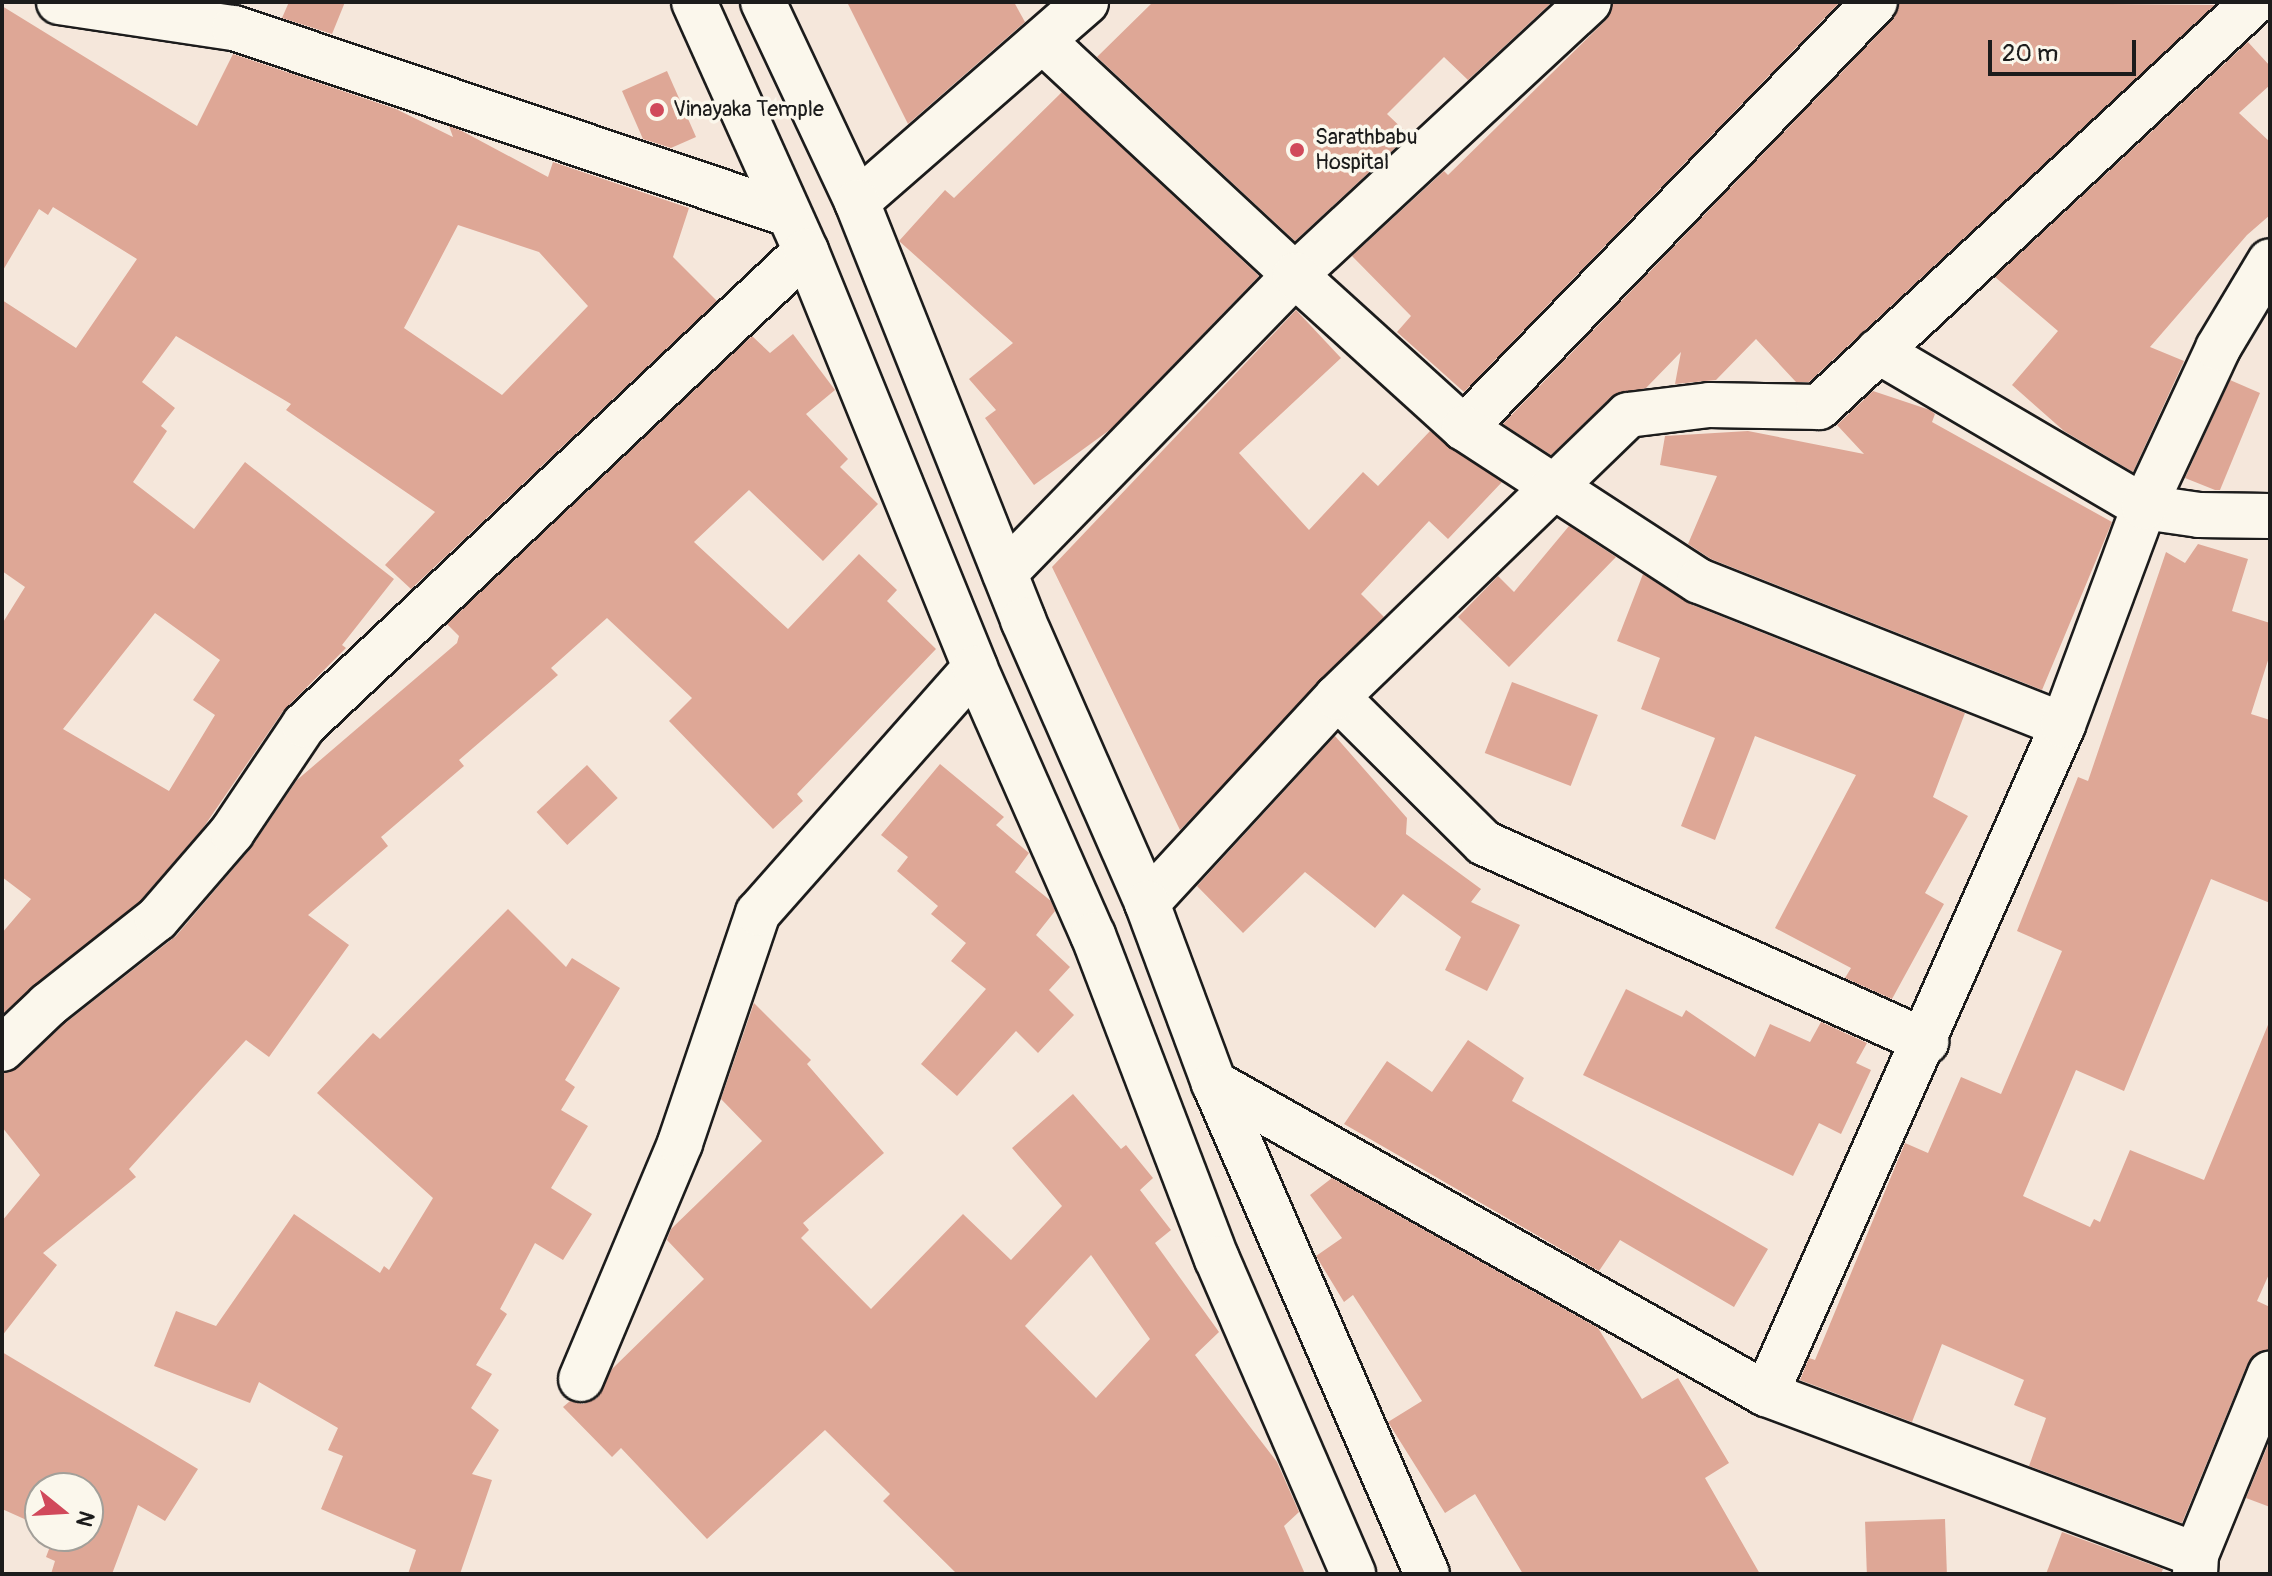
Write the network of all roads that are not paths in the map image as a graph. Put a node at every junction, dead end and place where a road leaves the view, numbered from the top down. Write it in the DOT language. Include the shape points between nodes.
graph roads {
  1 [pos="59,2"];
  2 [pos="694,2"];
  3 [pos="763,2"];
  4 [pos="1086,2"];
  5 [pos="1589,2"];
  6 [pos="1875,2"];
  7 [pos="2254,2"];
  8 [pos="1043,41"];
  9 [pos="857,202"];
  10 [pos="797,232"];
  11 [pos="2270,261"];
  12 [pos="1295,275"];
  13 [pos="1878,351"];
  14 [pos="1464,428"];
  15 [pos="1555,487"];
  16 [pos="2144,507"];
  17 [pos="2270,516"];
  18 [pos="1005,573"];
  19 [pos="975,668"];
  20 [pos="1337,697"];
  21 [pos="2063,725"];
  22 [pos="1147,903"];
  23 [pos="1926,1042"];
  24 [pos="2,1049"];
  25 [pos="1214,1083"];
  26 [pos="2270,1374"];
  27 [pos="581,1379"];
  28 [pos="1766,1394"];
  29 [pos="2196,1565"];
  30 [pos="1353,1574"];
  31 [pos="1427,1574"];
  1 -- 10 [label="street" via="234,28"];
  2 -- 10 [label="street"];
  3 -- 9 [label="street"];
  4 -- 8 [label="street"];
  5 -- 12 [label="street"];
  6 -- 14 [label="street"];
  7 -- 13 [label="street"];
  8 -- 9 [label="street"];
  8 -- 12 [label="street"];
  9 -- 18 [label="street"];
  10 -- 19 [label="street"];
  10 -- 24 [label="street" via="304,725 232,832 157,919 48,1005"];
  11 -- 16 [label="street" via="2218,348"];
  12 -- 14 [label="street"];
  12 -- 18 [label="street"];
  13 -- 15 [label="street" via="1819,407 1709,405 1628,415"];
  13 -- 16 [label="street"];
  14 -- 15 [label="street"];
  15 -- 20 [label="street"];
  15 -- 21 [label="street" via="1699,581"];
  16 -- 17 [label="street" via="2199,515"];
  16 -- 21 [label="street"];
  18 -- 22 [label="street"];
  19 -- 27 [label="street" via="758,913 680,1143"];
  19 -- 30 [label="street" via="1093,935 1217,1259"];
  20 -- 22 [label="street"];
  20 -- 23 [label="street" via="1484,843"];
  21 -- 23 [label="street"];
  22 -- 25 [label="street"];
  23 -- 28 [label="street"];
  25 -- 28 [label="street"];
  25 -- 31 [label="street"];
  26 -- 29 [label="street"];
  28 -- 29 [label="street"];
}
